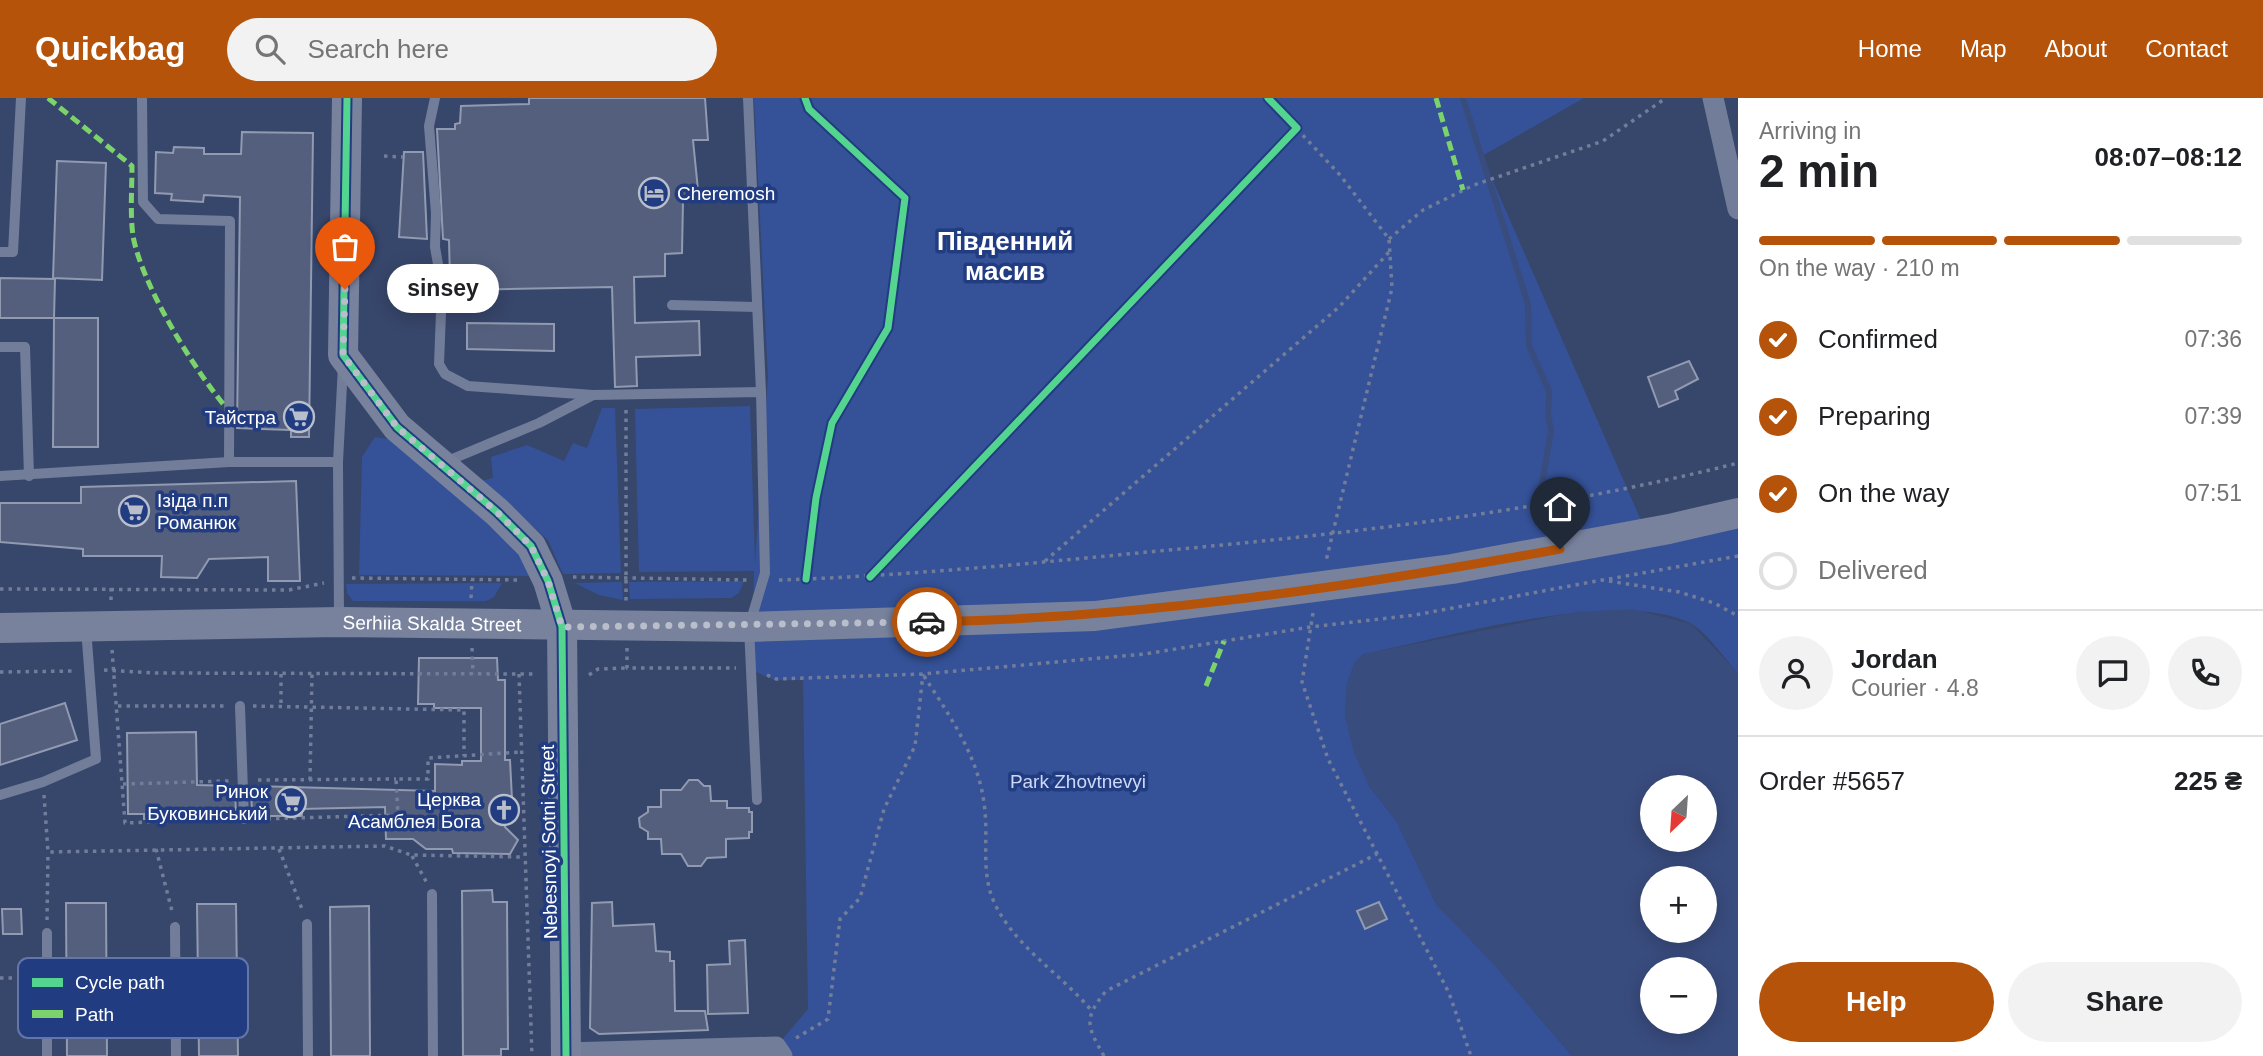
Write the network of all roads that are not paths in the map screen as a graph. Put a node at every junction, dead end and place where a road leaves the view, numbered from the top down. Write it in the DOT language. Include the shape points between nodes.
graph roads {
  1 [pos="21,98"];
  2 [pos="142,98"];
  3 [pos="347,98"];
  4 [pos="435,98"];
  5 [pos="748,98"];
  6 [pos="1713,98"];
  7 [pos="1730,134"];
  8 [pos="1738,209"];
  9 [pos="0,252"];
  10 [pos="671,305"];
  11 [pos="757,307"];
  12 [pos="0,347"];
  13 [pos="343,355"];
  14 [pos="761,392"];
  15 [pos="593,395"];
  16 [pos="229,462"];
  17 [pos="338,462"];
  18 [pos="440,465"];
  19 [pos="0,476"];
  20 [pos="29,476"];
  21 [pos="1738,513"];
  22 [pos="339,622"];
  23 [pos="562,627"];
  24 [pos="749,627"];
  25 [pos="0,628"];
  26 [pos="86,628"];
  27 [pos="240,706"];
  28 [pos="0,795"];
  29 [pos="757,800"];
  30 [pos="243,819"];
  31 [pos="432,894"];
  32 [pos="307,924"];
  33 [pos="175,927"];
  34 [pos="47,933"];
  35 [pos="47,958"];
  36 [pos="175,958"];
  37 [pos="47,1038"];
  38 [pos="176,1038"];
  39 [pos="566,1054"];
  40 [pos="47,1056"];
  41 [pos="176,1056"];
  42 [pos="308,1056"];
  43 [pos="433,1056"];
  44 [pos="782,1056"];
  1 -- 9 [label="lane" via="13,252"];
  2 -- 16 [label="lane" via="143,202 158,219 230,221"];
  3 -- 13 [label="main road"];
  4 -- 15 [label="lane" via="429,126 435,247 442,287 439,364 445,374 468,386"];
  5 -- 11 [label="lane"];
  6 -- 7 [label="street"];
  7 -- 8 [label="street"];
  10 -- 11 [label="lane"];
  11 -- 14 [label="lane"];
  12 -- 20 [label="lane" via="25,347"];
  13 -- 17 [label="lane"];
  13 -- 18 [label="main road, Nebesnoyi Sotni Street" via="397,427"];
  14 -- 15 [label="lane"];
  14 -- 24 [label="lane" via="764,580"];
  15 -- 18 [label="lane"];
  16 -- 17 [label="lane"];
  16 -- 20 [label="lane"];
  17 -- 22 [label="lane"];
  18 -- 23 [label="main road, Nebesnoyi Sotni Street" via="531,546"];
  19 -- 20 [label="lane"];
  21 -- 24 [label="main road, Serhiia Skalda Street" via="1452,569 1197,605 1082,617"];
  22 -- 23 [label="main road, Serhiia Skalda Street"];
  22 -- 26 [label="main road, Serhiia Skalda Street"];
  23 -- 24 [label="main road, Serhiia Skalda Street"];
  23 -- 39 [label="main road, Nebesnoyi Sotni Street" via="576,674"];
  24 -- 29 [label="lane"];
  25 -- 26 [label="main road, Serhiia Skalda Street"];
  26 -- 28 [label="lane" via="96,759"];
  27 -- 30 [label="lane"];
  31 -- 43 [label="lane"];
  32 -- 42 [label="lane"];
  33 -- 36 [label="lane"];
  34 -- 35 [label="lane"];
  37 -- 40 [label="lane"];
  38 -- 41 [label="lane"];
  39 -- 44 [label="street" via="776,1046"];
}
